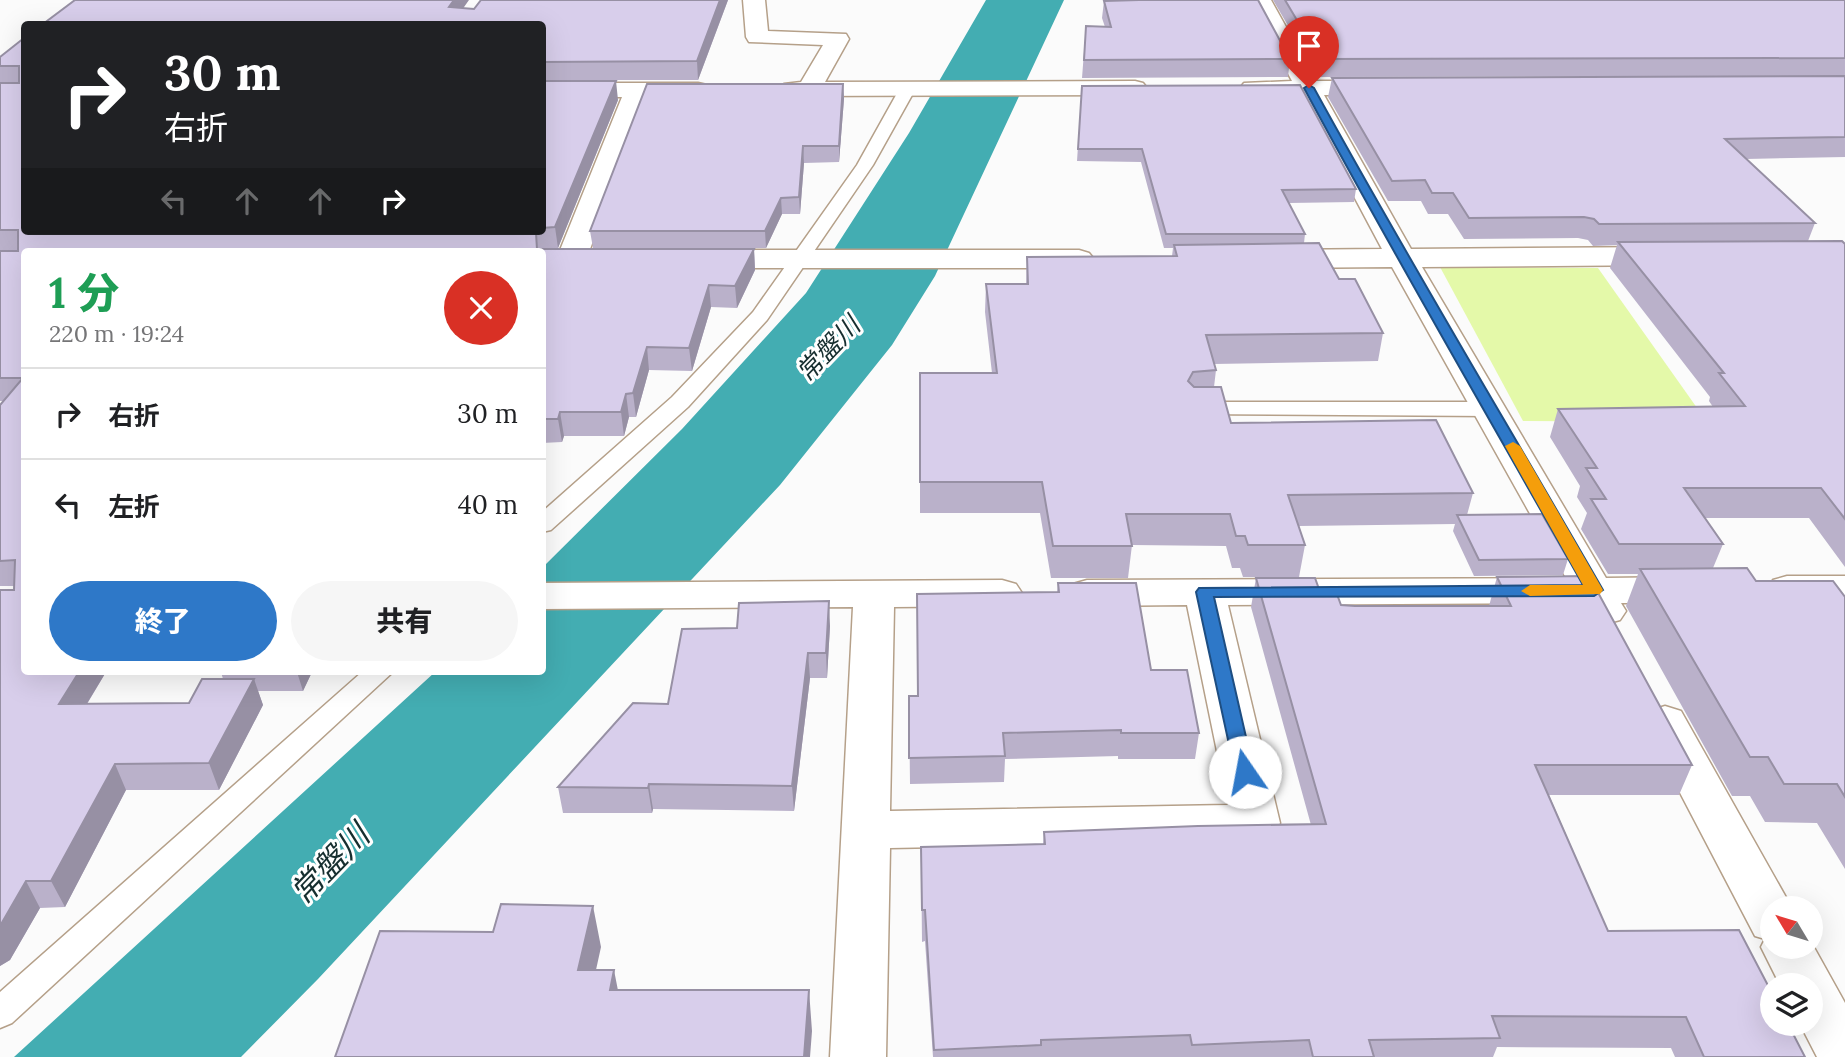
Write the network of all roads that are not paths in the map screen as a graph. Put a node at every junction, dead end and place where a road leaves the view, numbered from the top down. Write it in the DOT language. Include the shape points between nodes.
graph roads {
  1 [pos="754,0"];
  2 [pos="1260,0"];
  3 [pos="808,88"];
  4 [pos="916,88"];
  5 [pos="1161,88"];
  6 [pos="1228,88"];
  7 [pos="1309,88"];
  8 [pos="1405,88"];
  9 [pos="716,89"];
  10 [pos="769,89"];
  11 [pos="546,90"];
  12 [pos="638,90"];
  13 [pos="1692,256"];
  14 [pos="1401,257"];
  15 [pos="804,258"];
  16 [pos="678,259"];
  17 [pos="1253,259"];
  18 [pos="570,260"];
  19 [pos="1106,260"];
  20 [pos="1198,409"];
  21 [pos="1492,409"];
  22 [pos="546,521"];
  23 [pos="1845,589"];
  24 [pos="1594,590"];
  25 [pos="1205,592"];
  26 [pos="874,594"];
  27 [pos="546,596"];
  28 [pos="1621,639"];
  29 [pos="376,675"];
  30 [pos="1647,688"];
  31 [pos="865,830"];
  32 [pos="1760,897"];
  33 [pos="0,1013"];
  34 [pos="1823,1014"];
  35 [pos="1845,1055"];
  36 [pos="859,1057"];
  1 -- 3 [label="street" via="757,37 838,39"];
  2 -- 7 [label="street"];
  3 -- 4 [label="street"];
  3 -- 10 [label="street"];
  4 -- 5 [label="street"];
  4 -- 15 [label="lane"];
  6 -- 7 [label="street"];
  7 -- 8 [label="street"];
  7 -- 14 [label="street"];
  9 -- 12 [label="street"];
  11 -- 12 [label="street"];
  12 -- 18 [label="street"];
  13 -- 14 [label="street"];
  14 -- 17 [label="street"];
  14 -- 21 [label="street"];
  15 -- 16 [label="street"];
  15 -- 19 [label="street"];
  15 -- 22 [label="lane" via="760,316 680,402"];
  20 -- 21 [label="lane"];
  21 -- 24 [label="street"];
  23 -- 24 [label="street"];
  24 -- 25 [label="street"];
  24 -- 28 [label="street"];
  25 -- 26 [label="street"];
  25 -- 31 [label="street" via="1256,823"];
  26 -- 27 [label="street"];
  26 -- 31 [label="street"];
  29 -- 33 [label="lane"];
  30 -- 32 [label="street"];
  31 -- 36 [label="street"];
  34 -- 35 [label="street"];
}
